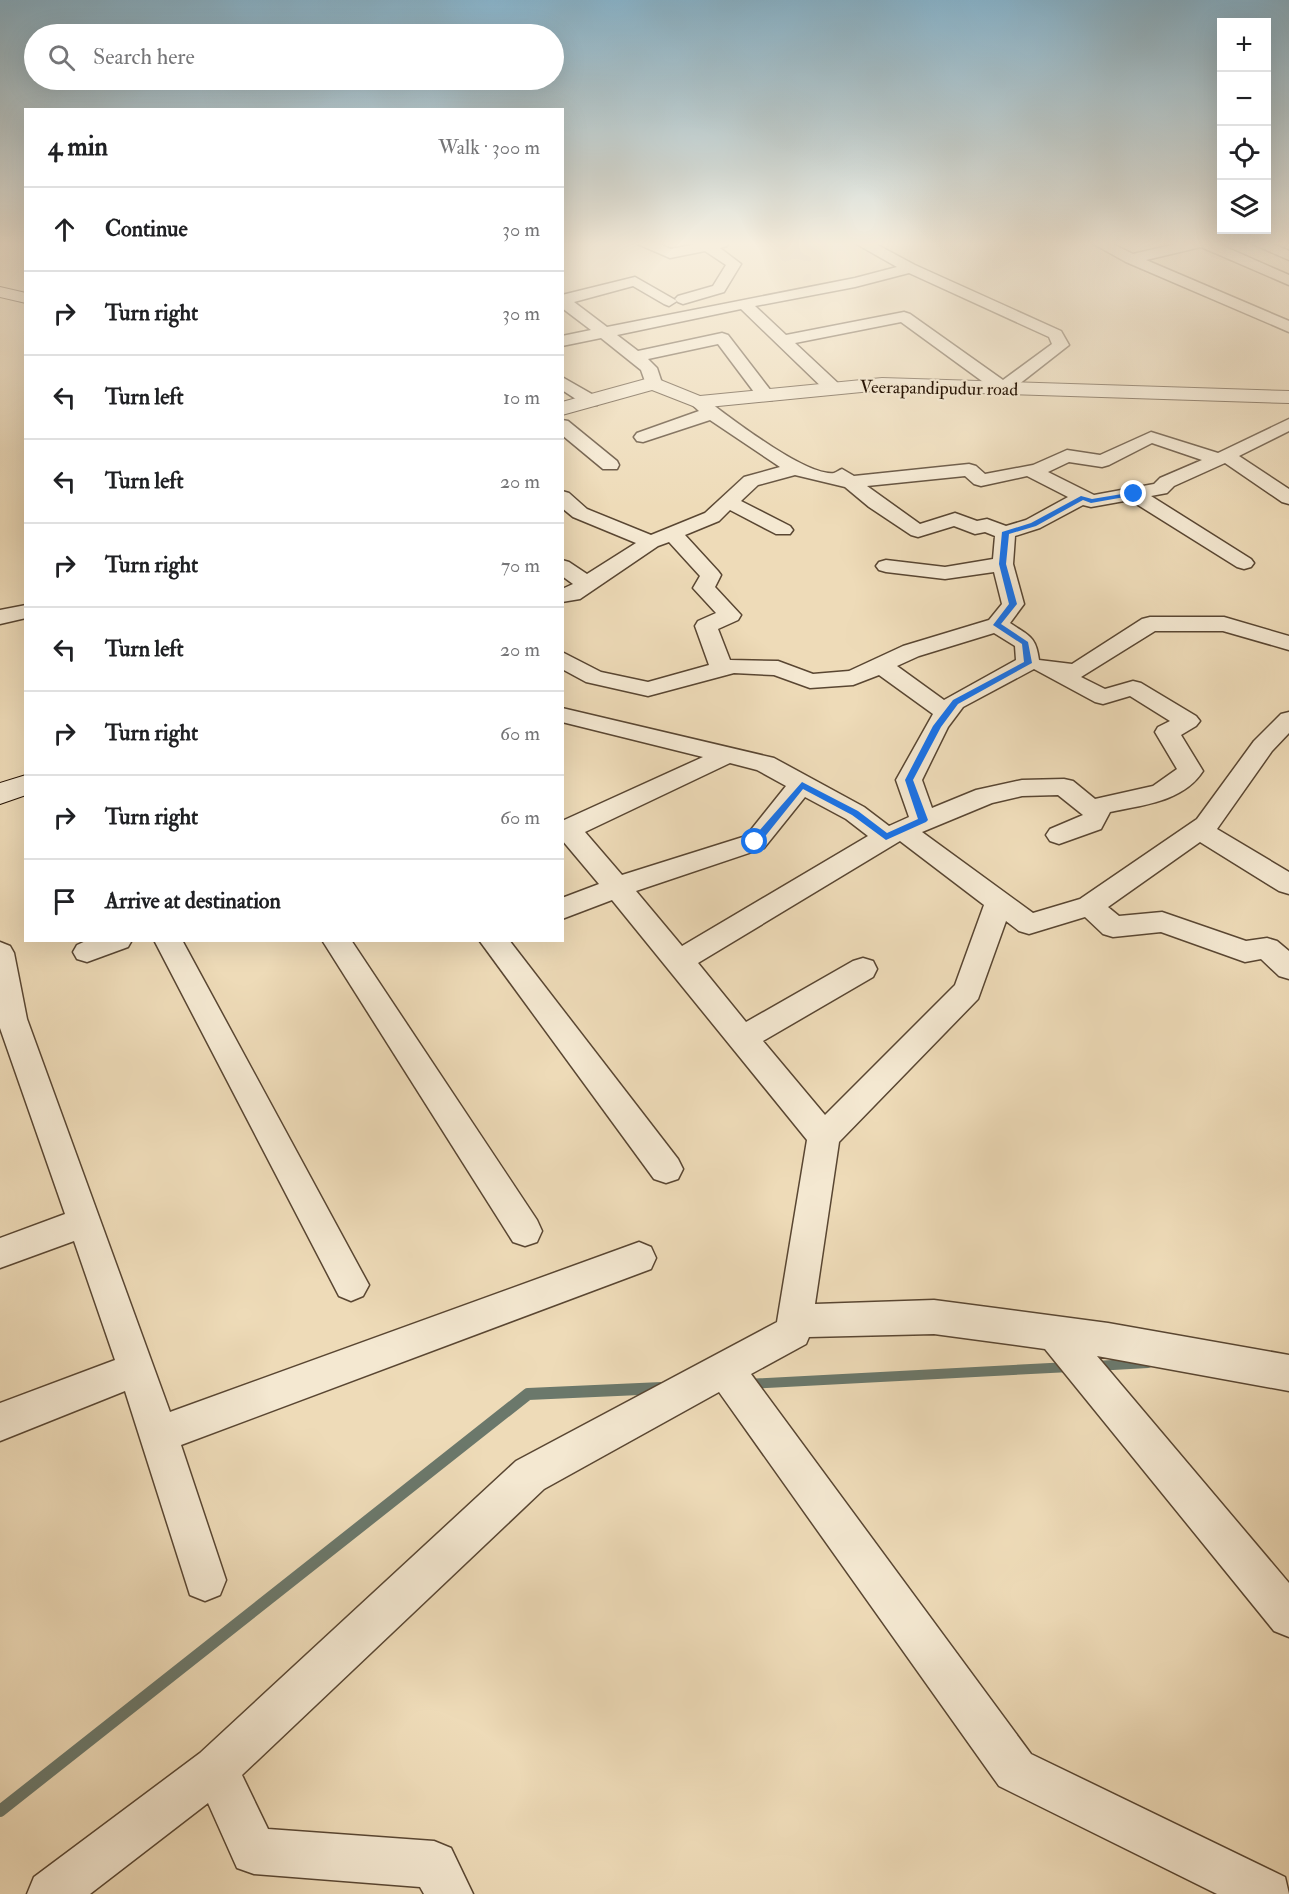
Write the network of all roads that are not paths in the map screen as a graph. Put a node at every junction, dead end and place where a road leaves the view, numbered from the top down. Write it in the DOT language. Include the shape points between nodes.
graph roads {
  1 [pos="612,330"];
  2 [pos="773,330"];
  3 [pos="834,330"];
  4 [pos="923,330"];
  5 [pos="1047,330"];
  6 [pos="604,332"];
  7 [pos="564,340"];
  8 [pos="784,340"];
  9 [pos="635,357"];
  10 [pos="564,383"];
  11 [pos="653,383"];
  12 [pos="1003,388"];
  13 [pos="834,389"];
  14 [pos="765,396"];
  15 [pos="1289,397"];
  16 [pos="591,401"];
  17 [pos="564,408"];
  18 [pos="705,408"];
  19 [pos="1289,424"];
  20 [pos="564,427"];
  21 [pos="643,437"];
  22 [pos="1222,458"];
  23 [pos="830,464"];
  24 [pos="610,465"];
  25 [pos="795,469"];
  26 [pos="1034,472"];
  27 [pos="848,482"];
  28 [pos="1134,494"];
  29 [pos="1083,497"];
  30 [pos="1289,498"];
  31 [pos="564,499"];
  32 [pos="729,502"];
  33 [pos="783,530"];
  34 [pos="1005,532"];
  35 [pos="672,533"];
  36 [pos="651,542"];
  37 [pos="1244,563"];
  38 [pos="1003,564"];
  39 [pos="886,566"];
  40 [pos="564,567"];
  41 [pos="587,584"];
  42 [pos="564,596"];
  43 [pos="24,611"];
  44 [pos="0,617"];
  45 [pos="997,625"];
  46 [pos="1289,643"];
  47 [pos="564,660"];
  48 [pos="1036,665"];
  49 [pos="880,666"];
  50 [pos="722,669"];
  51 [pos="947,713"];
  52 [pos="564,715"];
  53 [pos="1285,730"];
  54 [pos="728,755"];
  55 [pos="802,784"];
  56 [pos="24,785"];
  57 [pos="0,794"];
  58 [pos="1091,808"];
  59 [pos="904,829"];
  60 [pos="1199,830"];
  61 [pos="1059,835"];
  62 [pos="570,843"];
  63 [pos="1289,884"];
  64 [pos="617,887"];
  65 [pos="999,902"];
  66 [pos="1090,906"];
  67 [pos="564,908"];
  68 [pos="113,942"];
  69 [pos="169,942"];
  70 [pos="337,942"];
  71 [pos="495,942"];
  72 [pos="87,952"];
  73 [pos="0,953"];
  74 [pos="679,961"];
  75 [pos="1289,968"];
  76 [pos="863,969"];
  77 [pos="4,1000"];
  78 [pos="743,1038"];
  79 [pos="824,1137"];
  80 [pos="666,1169"];
  81 [pos="85,1222"];
  82 [pos="525,1231"];
  83 [pos="0,1253"];
  84 [pos="639,1258"];
  85 [pos="351,1285"];
  86 [pos="795,1321"];
  87 [pos="1055,1333"];
  88 [pos="137,1369"];
  89 [pos="1285,1372"];
  90 [pos="734,1382"];
  91 [pos="0,1422"];
  92 [pos="158,1435"];
  93 [pos="205,1580"];
  94 [pos="1289,1616"];
  95 [pos="216,1769"];
  96 [pos="51,1894"];
  97 [pos="449,1894"];
  98 [pos="1268,1894"];
  1 -- 6 [label="street"];
  2 -- 8 [label="street"];
  3 -- 8 [label="street"];
  4 -- 12 [label="street"];
  5 -- 12 [label="street" via="1055,334 1060,345"];
  6 -- 7 [label="street"];
  6 -- 9 [label="street"];
  8 -- 13 [label="street"];
  9 -- 11 [label="street" via="649,368"];
  9 -- 14 [label="street" via="722,338"];
  10 -- 16 [label="street"];
  11 -- 16 [label="street"];
  11 -- 18 [label="street, Veerapandipudur road"];
  12 -- 13 [label="street, Veerapandipudur road" via="882,384"];
  12 -- 15 [label="street, Veerapandipudur road"];
  13 -- 14 [label="street, Veerapandipudur road"];
  14 -- 18 [label="street, Veerapandipudur road"];
  16 -- 17 [label="street"];
  18 -- 21 [label="street"];
  18 -- 25 [label="street"];
  19 -- 22 [label="street"];
  20 -- 24 [label="street"];
  22 -- 26 [label="street" via="1151,437 1102,461 1068,456"];
  22 -- 28 [label="street" via="1167,482 1160,489"];
  22 -- 30 [label="street"];
  23 -- 27 [label="street"];
  25 -- 27 [label="street"];
  25 -- 32 [label="street" via="751,481"];
  26 -- 27 [label="street" via="981,480 969,470"];
  26 -- 29 [label="street"];
  27 -- 34 [label="street" via="918,531 955,519 975,528 987,525"];
  28 -- 29 [label="street" via="1091,501"];
  28 -- 37 [label="street"];
  29 -- 34 [label="street" via="1033,524"];
  31 -- 36 [label="street" via="580,513"];
  32 -- 33 [label="street"];
  32 -- 35 [label="street" via="712,517"];
  34 -- 38 [label="street"];
  35 -- 36 [label="street"];
  35 -- 50 [label="street" via="711,575 704,588 730,615 706,627"];
  36 -- 41 [label="street"];
  38 -- 39 [label="street" via="945,573"];
  38 -- 45 [label="street" via="1013,604"];
  40 -- 41 [label="street"];
  41 -- 42 [label="street"];
  43 -- 44 [label="street"];
  45 -- 48 [label="street" via="1026,643"];
  45 -- 49 [label="street" via="911,651"];
  46 -- 48 [label="street" via="1224,624 1150,624 1076,671"];
  47 -- 50 [label="street" via="594,677 648,690"];
  48 -- 51 [label="street" via="955,702"];
  48 -- 58 [label="street" via="1103,697 1133,688 1188,721 1167,732 1191,771 1161,793"];
  49 -- 50 [label="street" via="853,678 810,681 778,668"];
  49 -- 51 [label="street"];
  51 -- 59 [label="street" via="909,780"];
  52 -- 54 [label="street"];
  53 -- 60 [label="street" via="1263,746"];
  54 -- 55 [label="street" via="765,765"];
  54 -- 62 [label="street" via="568,829"];
  55 -- 59 [label="street" via="855,813"];
  55 -- 64 [label="street" via="755,842"];
  56 -- 57 [label="street"];
  58 -- 59 [label="street" via="1064,787 1022,788 985,796"];
  58 -- 61 [label="street" via="1097,813 1092,823"];
  59 -- 65 [label="street"];
  59 -- 74 [label="street"];
  60 -- 63 [label="street"];
  60 -- 66 [label="street"];
  62 -- 64 [label="street"];
  64 -- 67 [label="street"];
  64 -- 74 [label="street"];
  65 -- 66 [label="street" via="1029,924"];
  65 -- 79 [label="street" via="969,991"];
  66 -- 75 [label="street" via="1113,927 1162,922 1245,952 1267,948"];
  68 -- 72 [label="street"];
  69 -- 85 [label="street"];
  70 -- 82 [label="street"];
  71 -- 80 [label="street"];
  73 -- 77 [label="street"];
  74 -- 78 [label="street"];
  76 -- 78 [label="street"];
  77 -- 81 [label="street"];
  78 -- 79 [label="street"];
  79 -- 86 [label="street"];
  81 -- 83 [label="street"];
  81 -- 88 [label="street"];
  84 -- 92 [label="street"];
  86 -- 87 [label="street" via="934,1317"];
  86 -- 90 [label="street" via="794,1332"];
  87 -- 89 [label="street"];
  87 -- 94 [label="street"];
  88 -- 91 [label="street"];
  88 -- 92 [label="street"];
  90 -- 95 [label="street" via="530,1475"];
  90 -- 98 [label="street" via="1015,1770"];
  92 -- 93 [label="street"];
  95 -- 96 [label="street"];
  95 -- 97 [label="street" via="254,1851 434,1864"];
}
